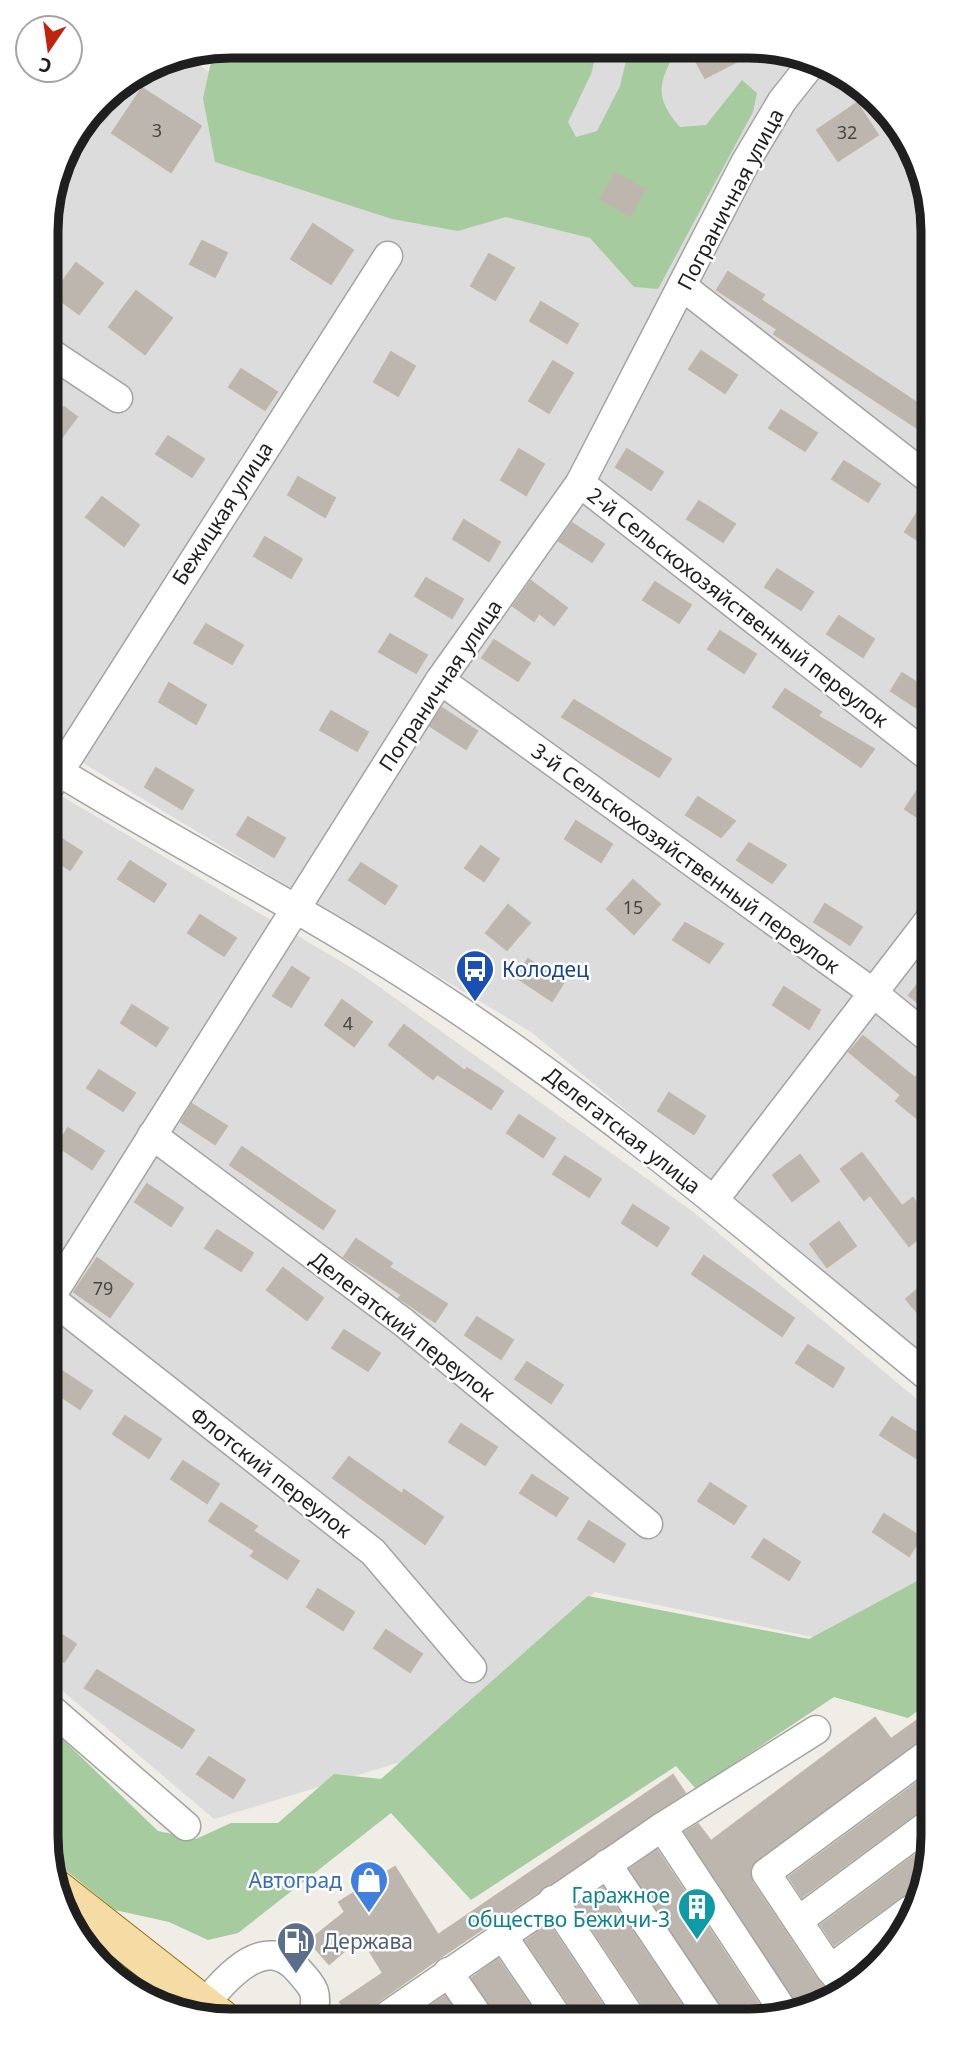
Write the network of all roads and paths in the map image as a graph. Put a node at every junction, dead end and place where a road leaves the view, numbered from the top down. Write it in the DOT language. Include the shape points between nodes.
graph roads {
  1 [pos="808,68"];
  2 [pos="388,256"];
  3 [pos="682,286"];
  4 [pos="58,358"];
  5 [pos="118,398"];
  6 [pos="921,473"];
  7 [pos="580,483"];
  8 [pos="440,680"];
  9 [pos="921,751"];
  10 [pos="58,766"];
  11 [pos="58,778"];
  12 [pos="295,910"];
  13 [pos="921,930"];
  14 [pos="872,992"];
  15 [pos="921,1032"];
  16 [pos="152,1135"];
  17 [pos="714,1200"];
  18 [pos="58,1285"];
  19 [pos="58,1304"];
  20 [pos="921,1371"];
  21 [pos="648,1524"];
  22 [pos="472,1668"];
  23 [pos="58,1715"];
  24 [pos="816,1730"];
  25 [pos="921,1759"];
  26 [pos="186,1826"];
  27 [pos="662,1827"];
  28 [pos="921,1830"];
  29 [pos="607,1864"];
  30 [pos="553,1900"];
  31 [pos="70,1901"];
  32 [pos="901,1916"];
  33 [pos="798,1921"];
  34 [pos="502,1935"];
  35 [pos="830,1969"];
  36 [pos="448,1972"];
  37 [pos="841,1982"];
  38 [pos="196,2006"];
  39 [pos="780,2006"];
  40 [pos="210,2008"];
  41 [pos="315,2009"];
  42 [pos="396,2009"];
  43 [pos="473,2009"];
  44 [pos="552,2009"];
  45 [pos="626,2009"];
  46 [pos="705,2009"];
  1 -- 3 [label="street, Пограничная улица" via="745,163"];
  2 -- 10 [label="street, Бежицкая улица"];
  3 -- 6 [label="street"];
  3 -- 7 [label="street, Пограничная улица"];
  4 -- 5 [label="street"];
  7 -- 8 [label="street, Пограничная улица"];
  7 -- 9 [label="street, 2-й Сельскохозяйственный переулок"];
  8 -- 12 [label="street, Пограничная улица"];
  8 -- 14 [label="street, 3-й Сельскохозяйственный переулок"];
  11 -- 12 [label="street, Бежицкая улица"];
  12 -- 16 [label="street, Пограничная улица"];
  12 -- 17 [label="street, Делегатская улица" via="428,990 537,1064"];
  13 -- 14 [label="street"];
  14 -- 15 [label="street, 3-й Сельскохозяйственный переулок"];
  14 -- 17 [label="street"];
  16 -- 18 [label="street, Пограничная улица"];
  16 -- 21 [label="street, Делегатский переулок" via="403,1322"];
  17 -- 20 [label="street, Делегатская улица"];
  19 -- 22 [label="street, Флотский переулок" via="373,1552"];
  23 -- 26 [label="street"];
  24 -- 27 [label="street"];
  25 -- 33 [label="street" via="766,1873"];
  27 -- 29 [label="street"];
  27 -- 39 [label="street"];
  28 -- 33 [label="street"];
  29 -- 30 [label="street"];
  29 -- 46 [label="street"];
  30 -- 34 [label="street"];
  30 -- 45 [label="street"];
  31 -- 38 [label="main road"];
  32 -- 35 [label="street"];
  33 -- 35 [label="street"];
  34 -- 36 [label="street"];
  34 -- 44 [label="street"];
  35 -- 37 [label="street"];
  36 -- 42 [label="street"];
  36 -- 43 [label="street"];
  40 -- 41 [label="street" via="242,1964 269,1954 289,1960 311,1984 317,1996"];
}
